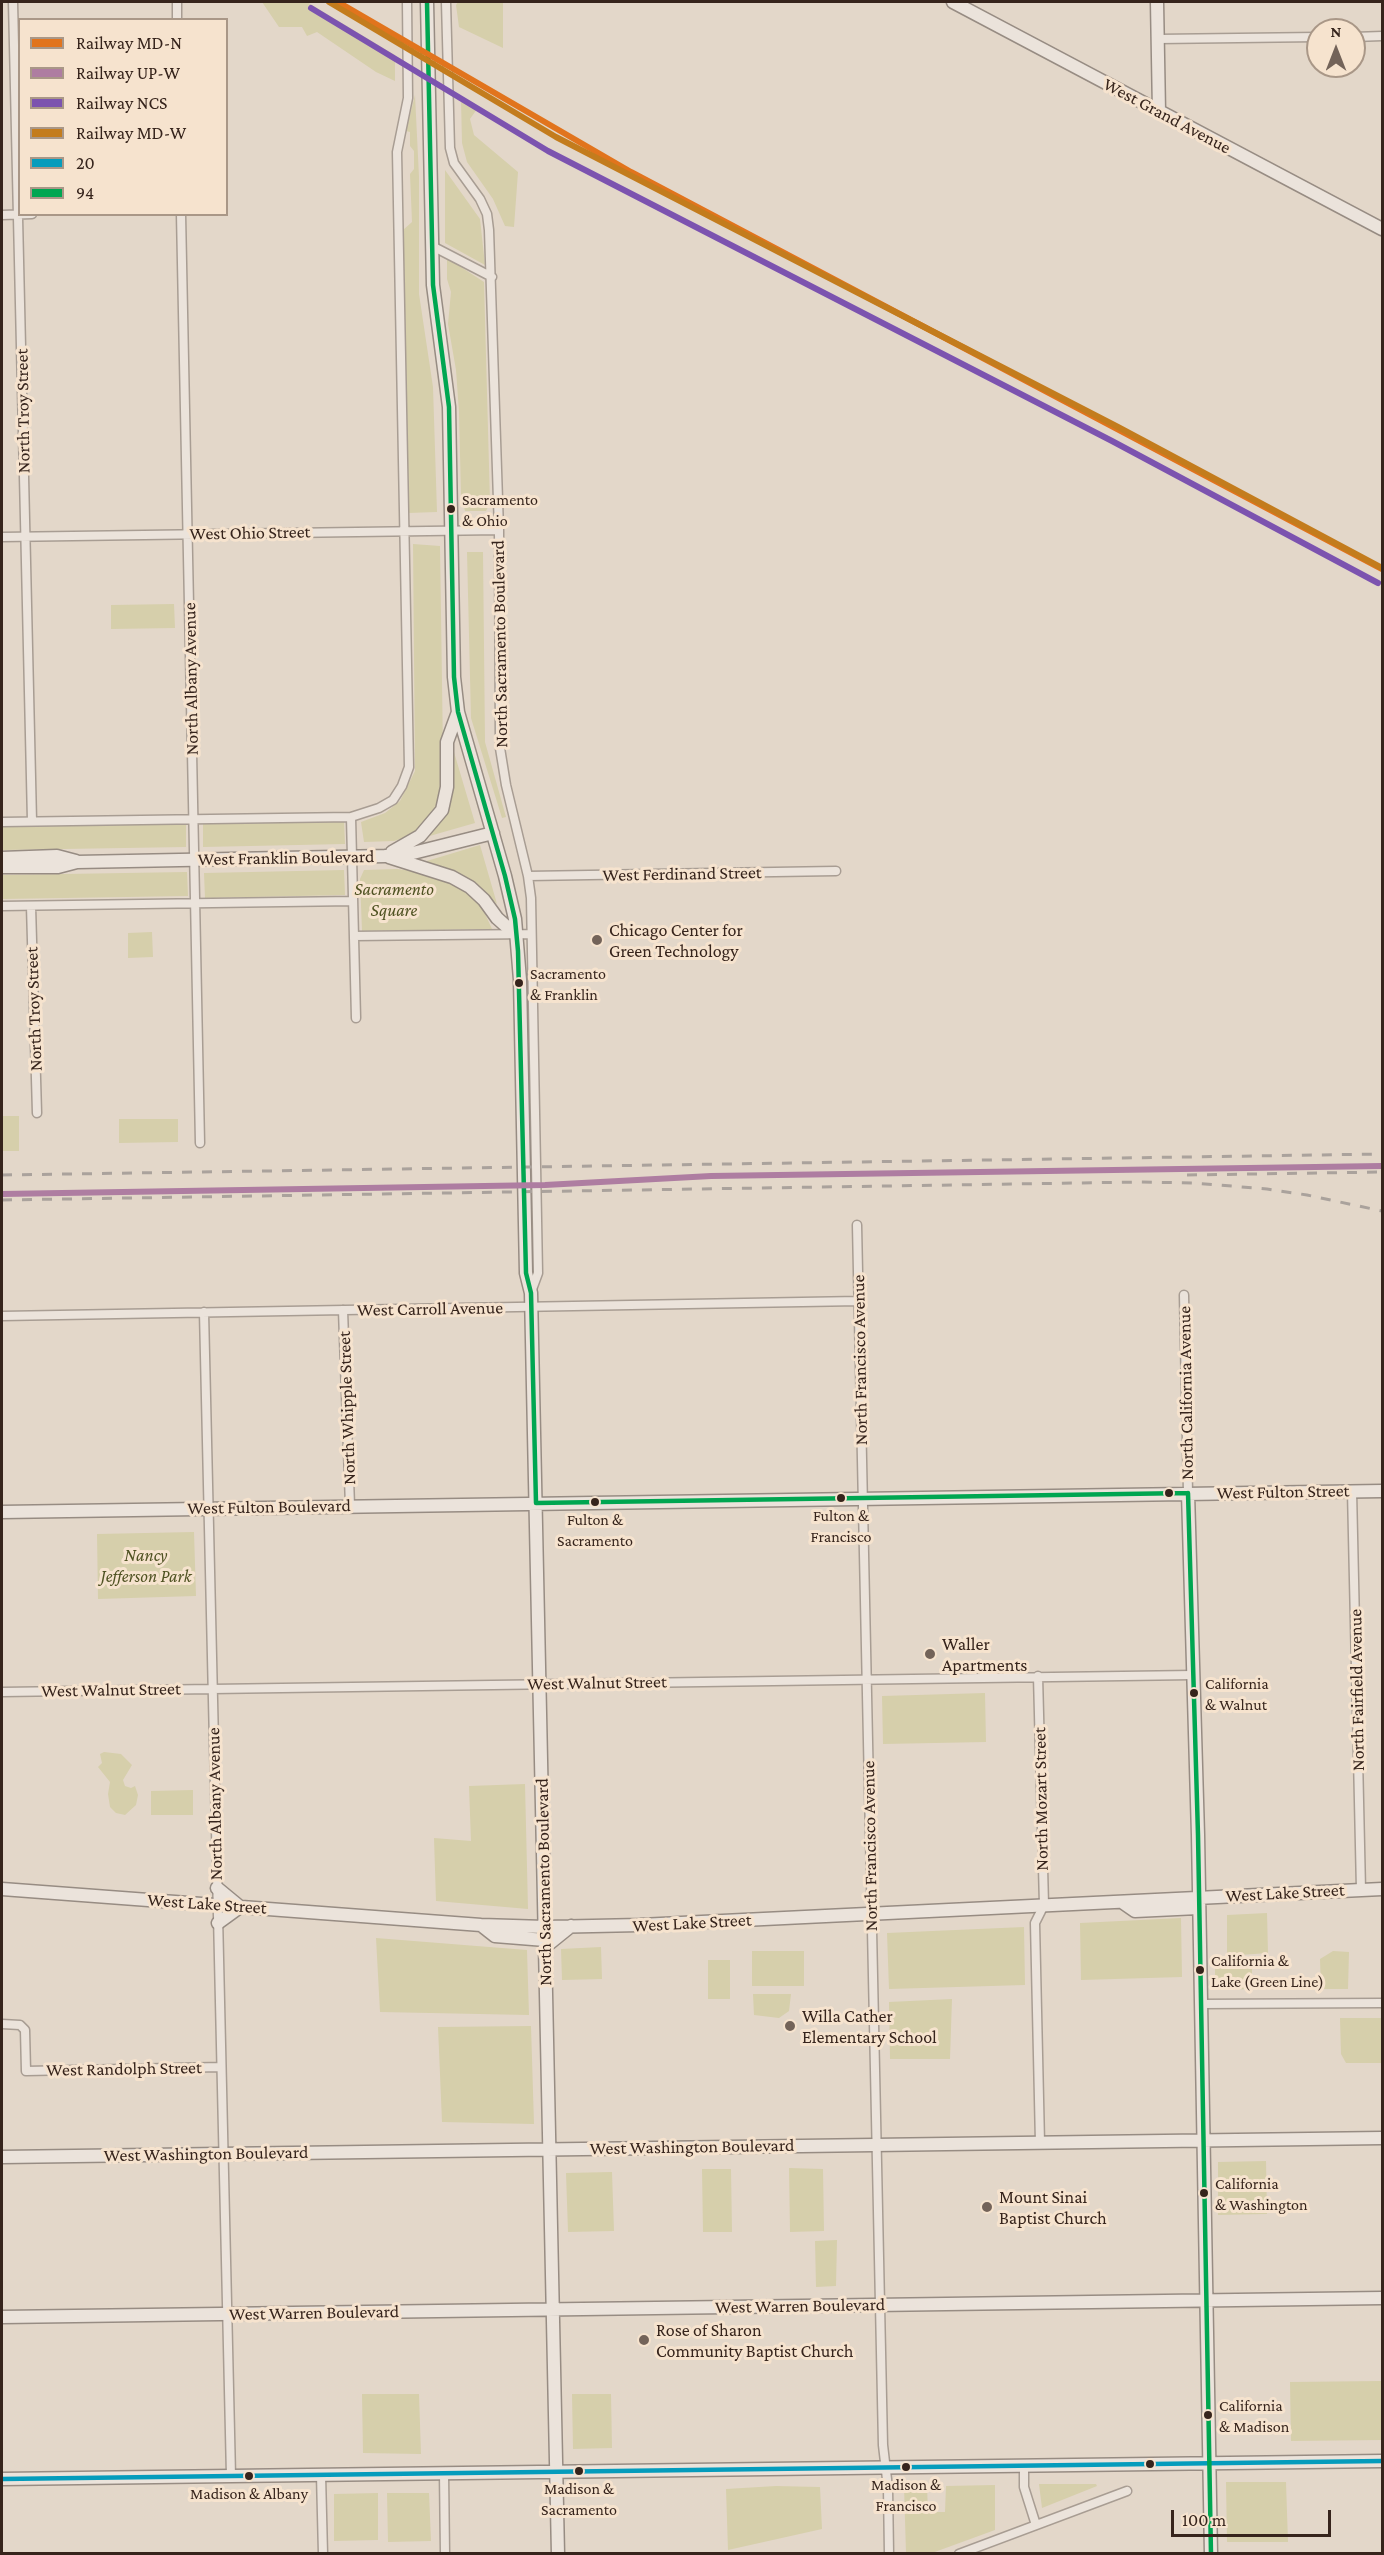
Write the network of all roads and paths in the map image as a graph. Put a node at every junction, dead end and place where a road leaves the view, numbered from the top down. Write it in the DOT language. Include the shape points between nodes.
graph roads {
  1 [pos="13,2"];
  2 [pos="177,2"];
  3 [pos="407,2"];
  4 [pos="427,2"];
  5 [pos="446,2"];
  6 [pos="953,2"];
  7 [pos="1157,2"];
  8 [pos="177,18"];
  9 [pos="1383,36"];
  10 [pos="1306,37"];
  11 [pos="1366,37"];
  12 [pos="1158,39"];
  13 [pos="1159,112"];
  14 [pos="2,215"];
  15 [pos="18,215"];
  16 [pos="18,216"];
  17 [pos="181,216"];
  18 [pos="1383,229"];
  19 [pos="432,246"];
  20 [pos="492,277"];
  21 [pos="452,530"];
  22 [pos="499,530"];
  23 [pos="404,531"];
  24 [pos="188,534"];
  25 [pos="2,537"];
  26 [pos="26,537"];
  27 [pos="458,712"];
  28 [pos="351,817"];
  29 [pos="194,819"];
  30 [pos="32,821"];
  31 [pos="2,822"];
  32 [pos="493,833"];
  33 [pos="385,856"];
  34 [pos="2,858"];
  35 [pos="352,858"];
  36 [pos="195,860"];
  37 [pos="77,861"];
  38 [pos="2,867"];
  39 [pos="836,871"];
  40 [pos="528,876"];
  41 [pos="353,901"];
  42 [pos="195,903"];
  43 [pos="2,906"];
  44 [pos="32,906"];
  45 [pos="531,934"];
  46 [pos="516,935"];
  47 [pos="354,936"];
  48 [pos="356,1018"];
  49 [pos="37,1113"];
  50 [pos="200,1143"];
  51 [pos="857,1225"];
  52 [pos="531,1293"];
  53 [pos="1184,1295"];
  54 [pos="859,1301"];
  55 [pos="531,1307"];
  56 [pos="343,1310"];
  57 [pos="204,1312"];
  58 [pos="2,1316"];
  59 [pos="1352,1491"];
  60 [pos="1383,1491"];
  61 [pos="1188,1493"];
  62 [pos="863,1498"];
  63 [pos="536,1503"];
  64 [pos="350,1506"];
  65 [pos="209,1508"];
  66 [pos="2,1512"];
  67 [pos="1193,1675"];
  68 [pos="1038,1676"];
  69 [pos="867,1679"];
  70 [pos="539,1683"];
  71 [pos="213,1689"];
  72 [pos="2,1692"];
  73 [pos="217,1887"];
  74 [pos="2,1888"];
  75 [pos="1383,1889"];
  76 [pos="1361,1890"];
  77 [pos="1230,1896"];
  78 [pos="1211,1897"];
  79 [pos="1198,1903"];
  80 [pos="218,1905"];
  81 [pos="1044,1905"];
  82 [pos="1026,1906"];
  83 [pos="240,1907"];
  84 [pos="872,1914"];
  85 [pos="1035,1920"];
  86 [pos="218,1923"];
  87 [pos="481,1925"];
  88 [pos="572,1927"];
  89 [pos="545,1929"];
  90 [pos="1383,2003"];
  91 [pos="1200,2004"];
  92 [pos="2,2024"];
  93 [pos="221,2067"];
  94 [pos="1383,2138"];
  95 [pos="1202,2140"];
  96 [pos="1040,2143"];
  97 [pos="877,2145"];
  98 [pos="550,2150"];
  99 [pos="223,2154"];
  100 [pos="2,2157"];
  101 [pos="1383,2298"];
  102 [pos="1205,2300"];
  103 [pos="880,2305"];
  104 [pos="552,2309"];
  105 [pos="227,2314"];
  106 [pos="2,2317"];
  107 [pos="1383,2461"];
  108 [pos="1209,2463"];
  109 [pos="1024,2465"];
  110 [pos="885,2467"];
  111 [pos="556,2471"];
  112 [pos="444,2473"];
  113 [pos="321,2475"];
  114 [pos="231,2476"];
  115 [pos="2,2479"];
  116 [pos="1126,2491"];
  117 [pos="1036,2525"];
  118 [pos="323,2553"];
  119 [pos="445,2553"];
  120 [pos="558,2553"];
  121 [pos="889,2553"];
  122 [pos="958,2553"];
  123 [pos="1211,2553"];
  1 -- 15 [label="street, North Troy Street"];
  2 -- 8 [label="street"];
  3 -- 23 [label="street" via="408,98 397,152"];
  4 -- 19 [label="street, North Sacramento Boulevard"];
  5 -- 20 [label="street, North Sacramento Boulevard" via="450,148 454,163 487,214"];
  6 -- 13 [label="street, West Grand Avenue"];
  7 -- 12 [label="street"];
  9 -- 11 [label="street"];
  10 -- 12 [label="street"];
  12 -- 13 [label="street"];
  13 -- 18 [label="street, West Grand Avenue"];
  14 -- 15 [label="street"];
  16 -- 26 [label="street, North Troy Street"];
  17 -- 24 [label="street, North Albany Avenue"];
  19 -- 20 [label="street"];
  19 -- 21 [label="street, North Sacramento Boulevard" via="433,285 449,407"];
  20 -- 22 [label="street, North Sacramento Boulevard"];
  21 -- 22 [label="street, West Ohio Street"];
  21 -- 23 [label="street, West Ohio Street"];
  21 -- 27 [label="street, North Sacramento Boulevard"];
  22 -- 40 [label="street, North Sacramento Boulevard" via="500,748"];
  23 -- 24 [label="street, West Ohio Street"];
  23 -- 28 [label="street" via="409,767 393,800"];
  24 -- 26 [label="street, West Ohio Street"];
  24 -- 29 [label="street, North Albany Avenue"];
  25 -- 26 [label="street, West Ohio Street"];
  26 -- 30 [label="street, North Troy Street"];
  27 -- 32 [label="street, North Sacramento Boulevard"];
  27 -- 33 [label="street" via="447,742 447,787 442,810 420,836"];
  28 -- 29 [label="street"];
  28 -- 35 [label="street"];
  29 -- 30 [label="street"];
  29 -- 36 [label="street, North Albany Avenue"];
  30 -- 31 [label="street"];
  32 -- 33 [label="street, West Franklin Boulevard"];
  32 -- 46 [label="street, North Sacramento Boulevard"];
  33 -- 35 [label="street, West Franklin Boulevard"];
  33 -- 46 [label="street" via="470,887"];
  34 -- 37 [label="street, West Franklin Boulevard" via="57,856"];
  35 -- 36 [label="street, West Franklin Boulevard"];
  35 -- 41 [label="street"];
  36 -- 37 [label="street, West Franklin Boulevard"];
  36 -- 42 [label="street, North Albany Avenue"];
  37 -- 38 [label="street, West Franklin Boulevard" via="58,867"];
  39 -- 40 [label="street, West Ferdinand Street"];
  40 -- 45 [label="street, North Sacramento Boulevard"];
  41 -- 42 [label="street"];
  41 -- 47 [label="street"];
  42 -- 44 [label="street"];
  42 -- 50 [label="street, North Albany Avenue"];
  43 -- 44 [label="street"];
  44 -- 49 [label="street, North Troy Street"];
  45 -- 46 [label="street"];
  45 -- 52 [label="street, North Sacramento Boulevard" via="538,1273"];
  46 -- 47 [label="street"];
  46 -- 52 [label="street, North Sacramento Boulevard" via="526,1273"];
  47 -- 48 [label="street"];
  51 -- 54 [label="street, North Francisco Avenue"];
  52 -- 55 [label="street, North Sacramento Boulevard"];
  53 -- 61 [label="street, North California Avenue"];
  54 -- 55 [label="street, West Carroll Avenue"];
  54 -- 62 [label="street, North Francisco Avenue"];
  55 -- 56 [label="street, West Carroll Avenue"];
  55 -- 63 [label="street, North Sacramento Boulevard"];
  56 -- 57 [label="street, West Carroll Avenue"];
  56 -- 64 [label="street, North Whipple Street"];
  57 -- 58 [label="street, West Carroll Avenue"];
  57 -- 65 [label="street, North Albany Avenue"];
  59 -- 60 [label="street, West Fulton Street"];
  59 -- 61 [label="street, West Fulton Street"];
  59 -- 76 [label="street, North Fairfield Avenue"];
  61 -- 62 [label="street, West Fulton Street"];
  61 -- 67 [label="street, North California Avenue"];
  62 -- 63 [label="street, West Fulton Street"];
  62 -- 69 [label="street, North Francisco Avenue"];
  63 -- 64 [label="street, West Fulton Boulevard"];
  63 -- 70 [label="street, North Sacramento Boulevard"];
  64 -- 65 [label="street, West Fulton Boulevard"];
  65 -- 66 [label="street, West Fulton Boulevard"];
  65 -- 71 [label="street, North Albany Avenue"];
  67 -- 68 [label="street, West Walnut Street"];
  67 -- 79 [label="street, North California Avenue"];
  68 -- 69 [label="street, West Walnut Street"];
  68 -- 81 [label="street, North Mozart Street"];
  69 -- 70 [label="street, West Walnut Street"];
  69 -- 84 [label="street, North Francisco Avenue"];
  70 -- 71 [label="street, West Walnut Street"];
  70 -- 89 [label="street, North Sacramento Boulevard"];
  71 -- 72 [label="street, West Walnut Street"];
  71 -- 73 [label="street, North Albany Avenue"];
  73 -- 80 [label="street, North Albany Avenue"];
  73 -- 83 [label="street"];
  74 -- 80 [label="street, West Lake Street"];
  75 -- 76 [label="street, West Lake Street"];
  76 -- 77 [label="street, West Lake Street"];
  77 -- 78 [label="street, West Lake Street"];
  77 -- 79 [label="street" via="1224,1889"];
  78 -- 79 [label="street"];
  78 -- 79 [label="street, West Lake Street"];
  79 -- 81 [label="street, West Lake Street" via="1135,1911 1122,1902"];
  79 -- 91 [label="street, North California Avenue"];
  80 -- 83 [label="street, West Lake Street"];
  80 -- 86 [label="street, North Albany Avenue"];
  81 -- 82 [label="street, West Lake Street"];
  81 -- 85 [label="street"];
  82 -- 84 [label="street, West Lake Street"];
  82 -- 85 [label="street"];
  83 -- 86 [label="street"];
  83 -- 87 [label="street, West Lake Street"];
  84 -- 88 [label="street, West Lake Street"];
  84 -- 97 [label="street, North Francisco Avenue"];
  85 -- 96 [label="street"];
  86 -- 93 [label="street, North Albany Avenue"];
  87 -- 89 [label="street, West Lake Street"];
  87 -- 89 [label="street" via="495,1936"];
  88 -- 89 [label="street, West Lake Street"];
  88 -- 89 [label="street"];
  89 -- 98 [label="street, North Sacramento Boulevard"];
  90 -- 91 [label="street"];
  91 -- 95 [label="street, North California Avenue"];
  92 -- 93 [label="street, West Randolph Street" via="20,2025 25,2031 26,2071"];
  93 -- 99 [label="street, North Albany Avenue"];
  94 -- 95 [label="street, West Washington Boulevard"];
  95 -- 96 [label="street, West Washington Boulevard"];
  95 -- 102 [label="street, North California Avenue"];
  96 -- 97 [label="street, West Washington Boulevard"];
  97 -- 98 [label="street, West Washington Boulevard"];
  97 -- 103 [label="street, North Francisco Avenue"];
  98 -- 99 [label="street, West Washington Boulevard"];
  98 -- 104 [label="street, North Sacramento Boulevard"];
  99 -- 100 [label="street, West Washington Boulevard"];
  99 -- 105 [label="street, North Albany Avenue"];
  101 -- 102 [label="street, West Warren Boulevard"];
  102 -- 103 [label="street, West Warren Boulevard"];
  102 -- 108 [label="street, North California Avenue"];
  103 -- 104 [label="street, West Warren Boulevard"];
  103 -- 110 [label="street, North Francisco Avenue"];
  104 -- 105 [label="street, West Warren Boulevard"];
  104 -- 111 [label="street, North Sacramento Boulevard"];
  105 -- 106 [label="street, West Warren Boulevard"];
  105 -- 114 [label="street, North Albany Avenue"];
  107 -- 108 [label="street"];
  108 -- 109 [label="street"];
  108 -- 123 [label="street, North California Avenue"];
  109 -- 110 [label="street"];
  109 -- 117 [label="street" via="1024,2487"];
  110 -- 111 [label="street"];
  110 -- 121 [label="street, North Francisco Avenue"];
  111 -- 112 [label="street"];
  111 -- 120 [label="street, North Sacramento Boulevard"];
  112 -- 113 [label="street"];
  112 -- 119 [label="street"];
  113 -- 114 [label="street"];
  113 -- 118 [label="street"];
  114 -- 115 [label="street"];
  116 -- 117 [label="street"];
  117 -- 122 [label="street"];
}
